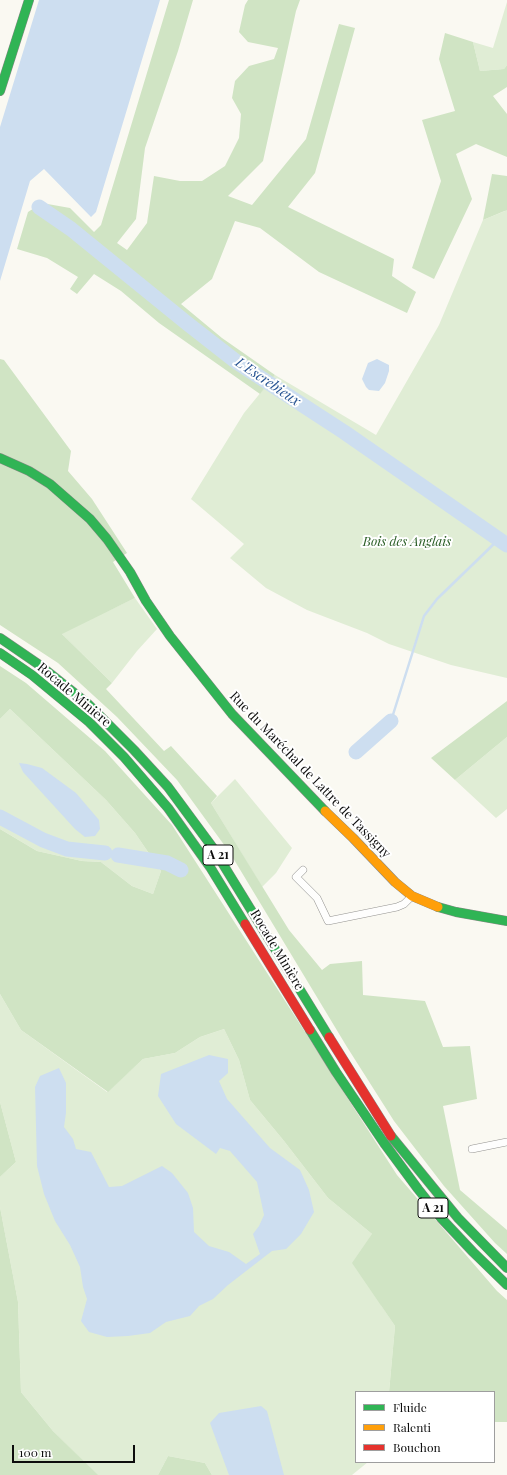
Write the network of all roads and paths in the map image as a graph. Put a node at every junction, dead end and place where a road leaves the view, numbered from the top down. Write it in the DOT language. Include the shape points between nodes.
graph roads {
  1 [pos="29,0"];
  2 [pos="0,91"];
  3 [pos="0,458"];
  4 [pos="0,638"];
  5 [pos="0,653"];
  6 [pos="302,870"];
  7 [pos="412,896"];
  8 [pos="507,921"];
  9 [pos="507,1142"];
  10 [pos="472,1149"];
  11 [pos="507,1268"];
  12 [pos="507,1285"];
  1 -- 2 [label="main road"];
  3 -- 7 [label="main road, Rue du Maréchal de Lattre de Tassigny" via="50,484 90,519 130,572 170,636 239,722 394,882"];
  4 -- 11 [label="main road, Rocade Minière / A 21" via="63,683 102,717 146,762 181,804 213,848 357,1084 397,1144 458,1218"];
  5 -- 12 [label="main road, Rocade Minière / A 21" via="42,683 88,722 124,757 168,808 210,867 336,1072 377,1133 441,1218"];
  6 -- 7 [label="street" via="296,877 317,898 328,921 397,907"];
  7 -- 8 [label="main road, Rue du Maréchal de Lattre de Tassigny" via="437,908"];
  9 -- 10 [label="street"];
}
